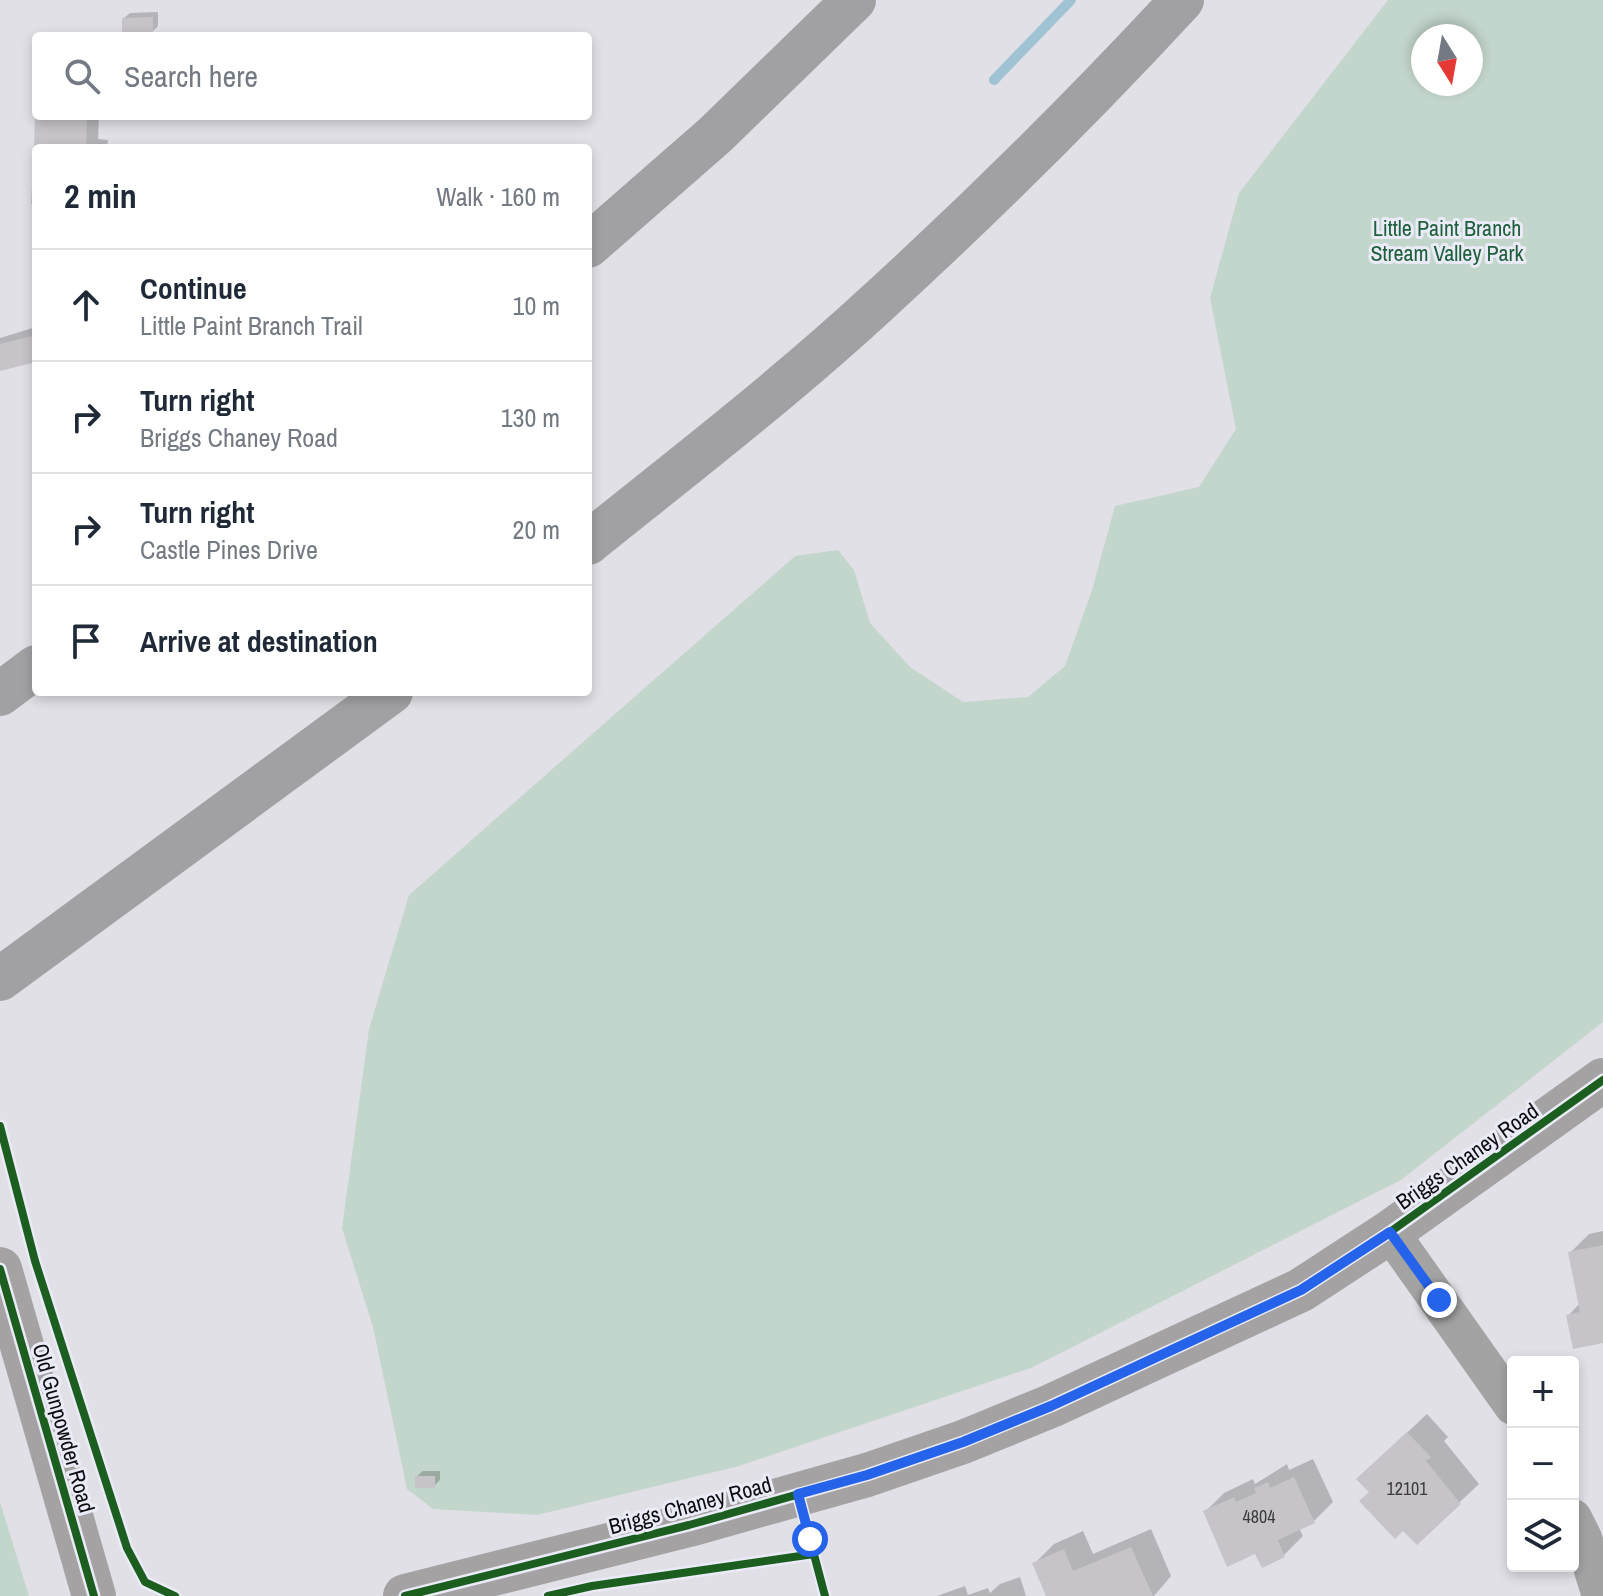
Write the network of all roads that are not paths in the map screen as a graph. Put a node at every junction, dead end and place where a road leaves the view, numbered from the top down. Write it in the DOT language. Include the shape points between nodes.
graph roads {
  1 [pos="842,0"];
  2 [pos="854,0"];
  3 [pos="1182,0"];
  4 [pos="715,135"];
  5 [pos="592,243"];
  6 [pos="592,540"];
  7 [pos="32,670"];
  8 [pos="0,694"];
  9 [pos="386,696"];
  10 [pos="0,979"];
  11 [pos="1603,1080"];
  12 [pos="1390,1232"];
  13 [pos="0,1269"];
  14 [pos="1507,1398"];
  15 [pos="1579,1530"];
  16 [pos="94,1596"];
  17 [pos="405,1596"];
  18 [pos="1601,1596"];
  1 -- 4 [label="highway"];
  2 -- 4 [label="highway"];
  3 -- 6 [label="highway" via="1028,161 875,305"];
  4 -- 5 [label="highway"];
  7 -- 8 [label="highway"];
  9 -- 10 [label="highway"];
  11 -- 12 [label="main road, Briggs Chaney Road"];
  12 -- 14 [label="street"];
  12 -- 17 [label="main road, Briggs Chaney Road" via="1301,1290 963,1442 689,1525"];
  13 -- 16 [label="main road, Old Gunpowder Road"];
  15 -- 18 [label="street"];
}
